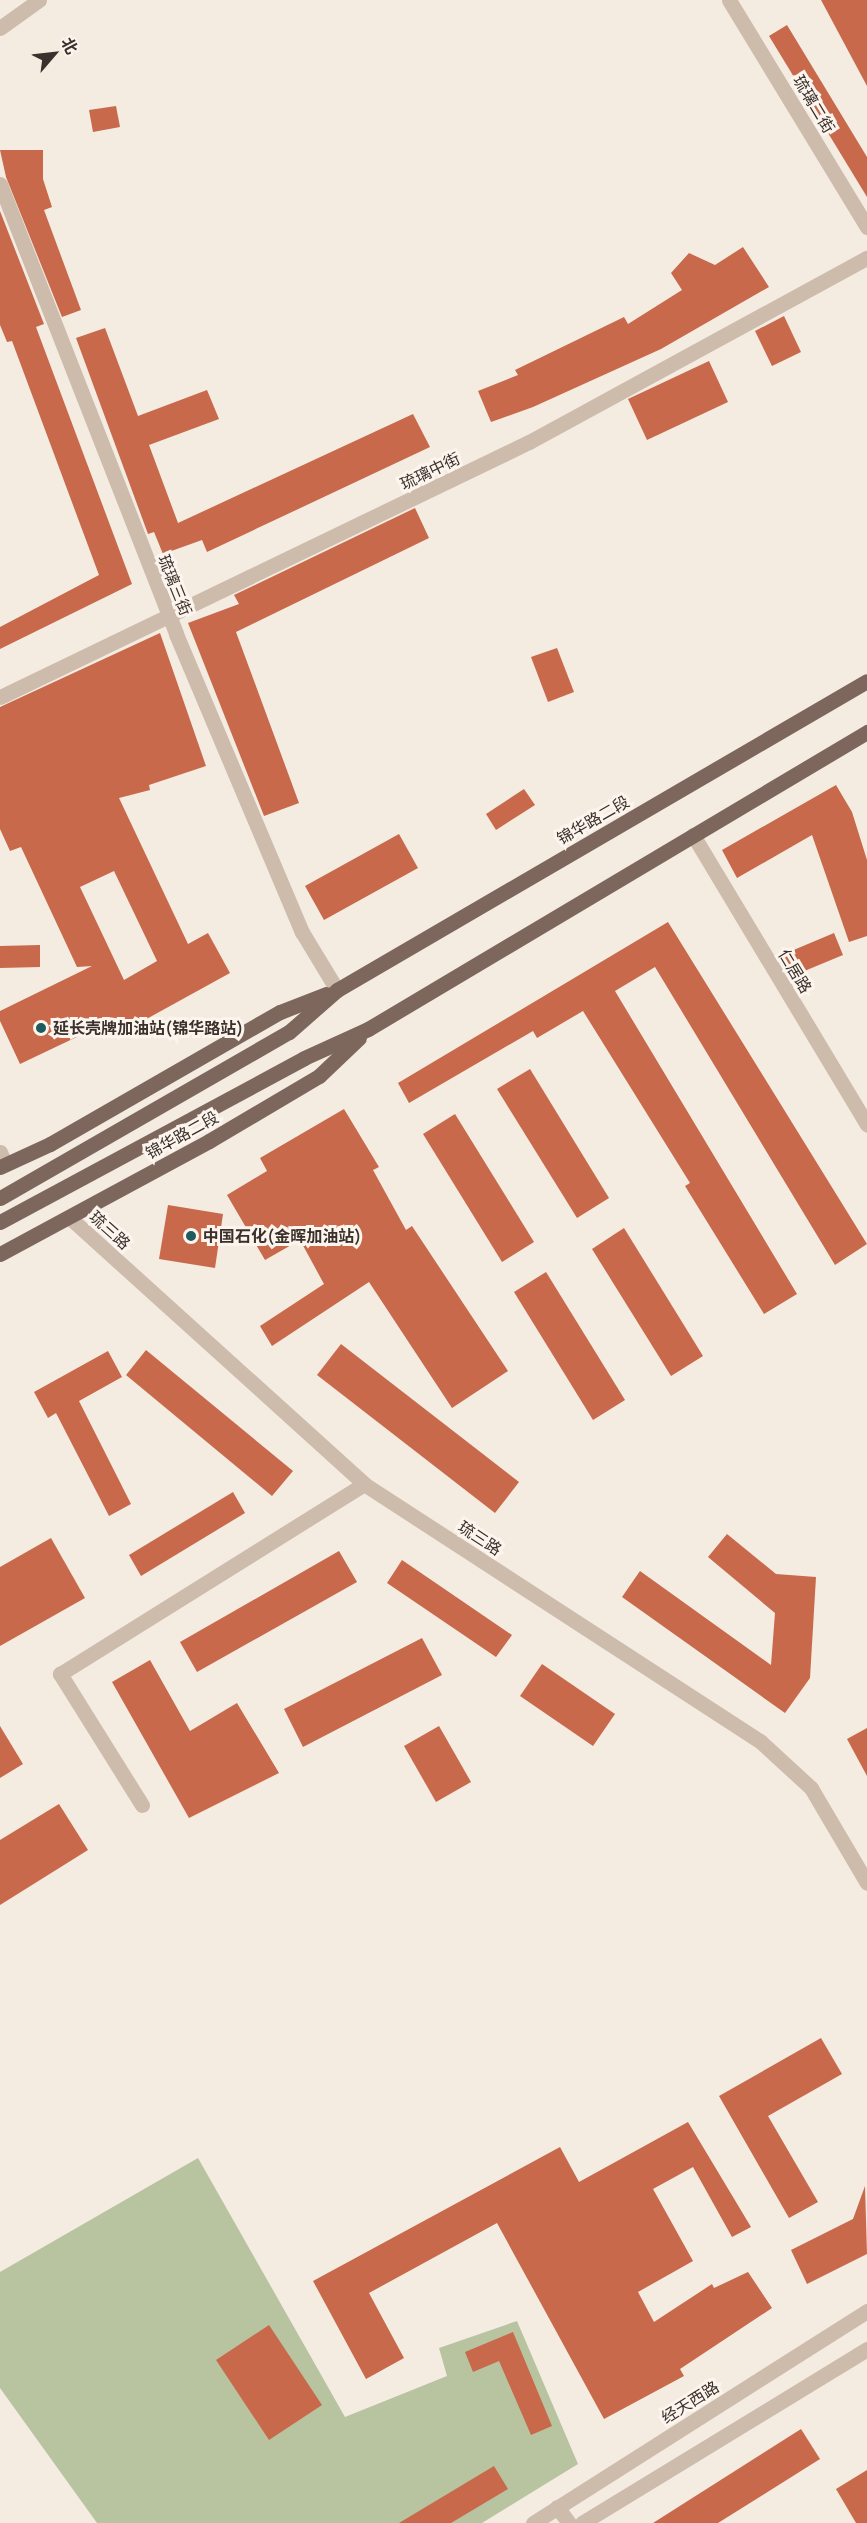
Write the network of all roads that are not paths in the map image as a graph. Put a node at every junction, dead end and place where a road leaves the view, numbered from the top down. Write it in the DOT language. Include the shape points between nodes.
graph roads {
  1 [pos="39,0"];
  2 [pos="729,0"];
  3 [pos="0,28"];
  4 [pos="0,184"];
  5 [pos="867,227"];
  6 [pos="867,258"];
  7 [pos="169,618"];
  8 [pos="867,681"];
  9 [pos="0,697"];
  10 [pos="867,732"];
  11 [pos="693,835"];
  12 [pos="337,990"];
  13 [pos="368,1029"];
  14 [pos="867,1125"];
  15 [pos="2,1161"];
  16 [pos="0,1198"];
  17 [pos="69,1218"];
  18 [pos="0,1222"];
  19 [pos="0,1254"];
  20 [pos="364,1484"];
  21 [pos="142,1805"];
  22 [pos="867,1883"];
  23 [pos="867,2311"];
  24 [pos="867,2349"];
  25 [pos="557,2507"];
  26 [pos="532,2523"];
  27 [pos="569,2523"];
  28 [pos="582,2523"];
  1 -- 3 [label="street"];
  2 -- 5 [label="street, 琉璃二街"];
  4 -- 7 [label="street, 琉璃三街"];
  6 -- 7 [label="street, 琉璃中街" via="529,442"];
  7 -- 9 [label="street, 琉璃中街"];
  7 -- 12 [label="street, 琉璃三街" via="302,932"];
  8 -- 12 [label="main road, 锦华路二段"];
  10 -- 11 [label="main road, 锦华路二段"];
  11 -- 13 [label="main road, 锦华路二段"];
  11 -- 14 [label="street, 仁居路"];
  12 -- 15 [label="main road, 锦华路二段" via="280,1012 50,1144"];
  12 -- 16 [label="main road, 锦华路二段" via="289,1032"];
  13 -- 17 [label="main road, 锦华路二段" via="319,1076"];
  13 -- 18 [label="main road, 锦华路二段" via="304,1058"];
  17 -- 19 [label="main road, 锦华路二段"];
  17 -- 20 [label="street, 琉三路"];
  20 -- 21 [label="street" via="60,1674"];
  20 -- 22 [label="street, 琉三路" via="761,1742 811,1788"];
  23 -- 25 [label="street, 经天西路"];
  24 -- 28 [label="street"];
  25 -- 26 [label="street, 经天西路"];
  25 -- 27 [label="street"];
}
